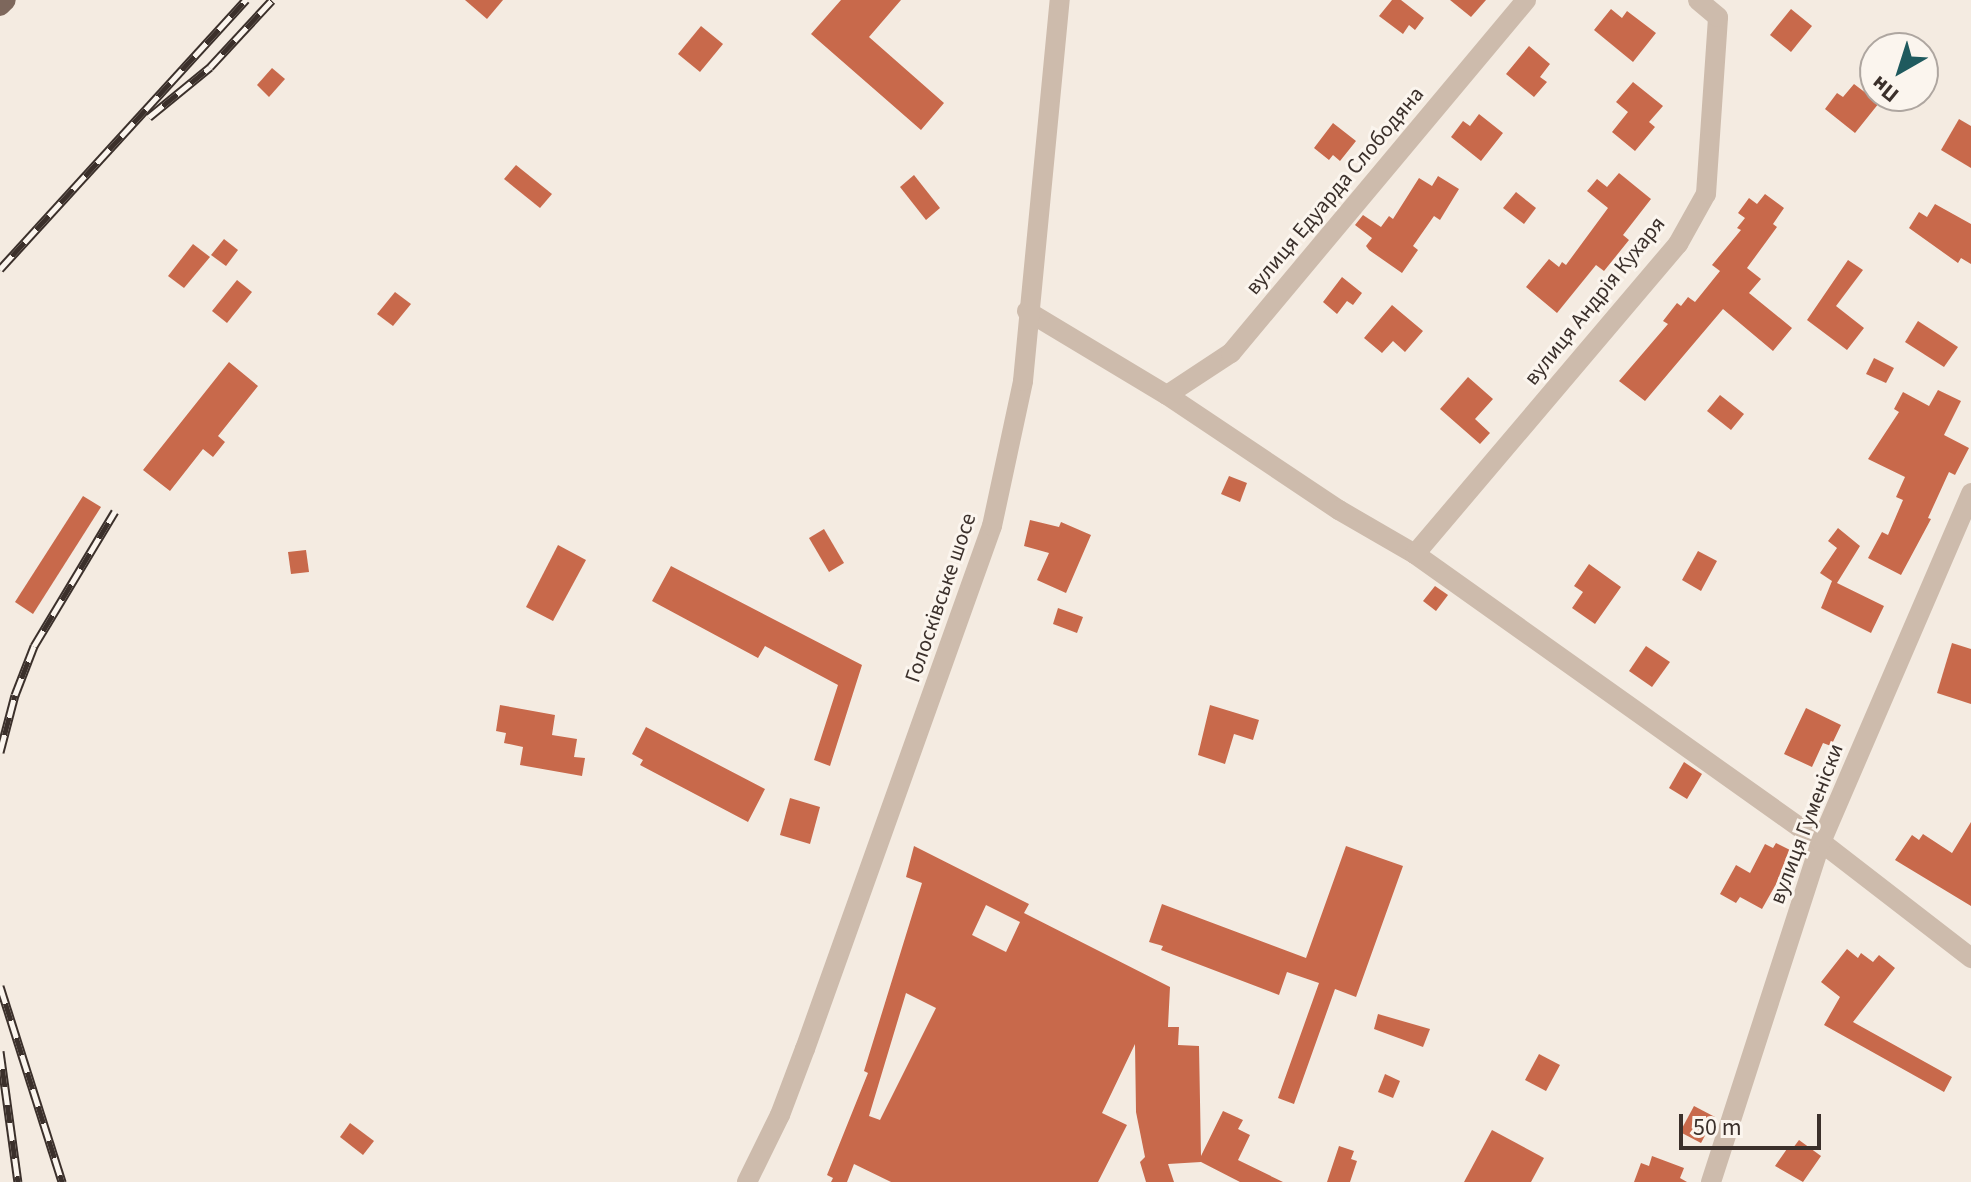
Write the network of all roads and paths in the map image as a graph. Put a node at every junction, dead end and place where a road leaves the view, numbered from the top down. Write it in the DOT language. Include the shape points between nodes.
graph roads {
  1 [pos="6,0"];
  2 [pos="1060,0"];
  3 [pos="1526,0"];
  4 [pos="1698,0"];
  5 [pos="0,6"];
  6 [pos="1027,311"];
  7 [pos="1167,395"];
  8 [pos="1971,493"];
  9 [pos="1415,554"];
  10 [pos="1821,842"];
  11 [pos="1971,958"];
  12 [pos="747,1182"];
  13 [pos="1711,1182"];
  1 -- 5 [label="main road"];
  2 -- 6 [label="street, Голосківське шосе"];
  3 -- 7 [label="street, вулиця Едуарда Слободяна" via="1231,353"];
  4 -- 9 [label="street, вулиця Андрія Кухаря" via="1718,17 1706,194 1678,244"];
  6 -- 7 [label="street"];
  6 -- 12 [label="street, Голосківське шосе" via="1023,381 992,526 805,1049"];
  7 -- 9 [label="street"];
  8 -- 10 [label="street, вулиця Гуменіски"];
  9 -- 10 [label="street"];
  10 -- 11 [label="street"];
  10 -- 13 [label="street, вулиця Гуменіски"];
}
